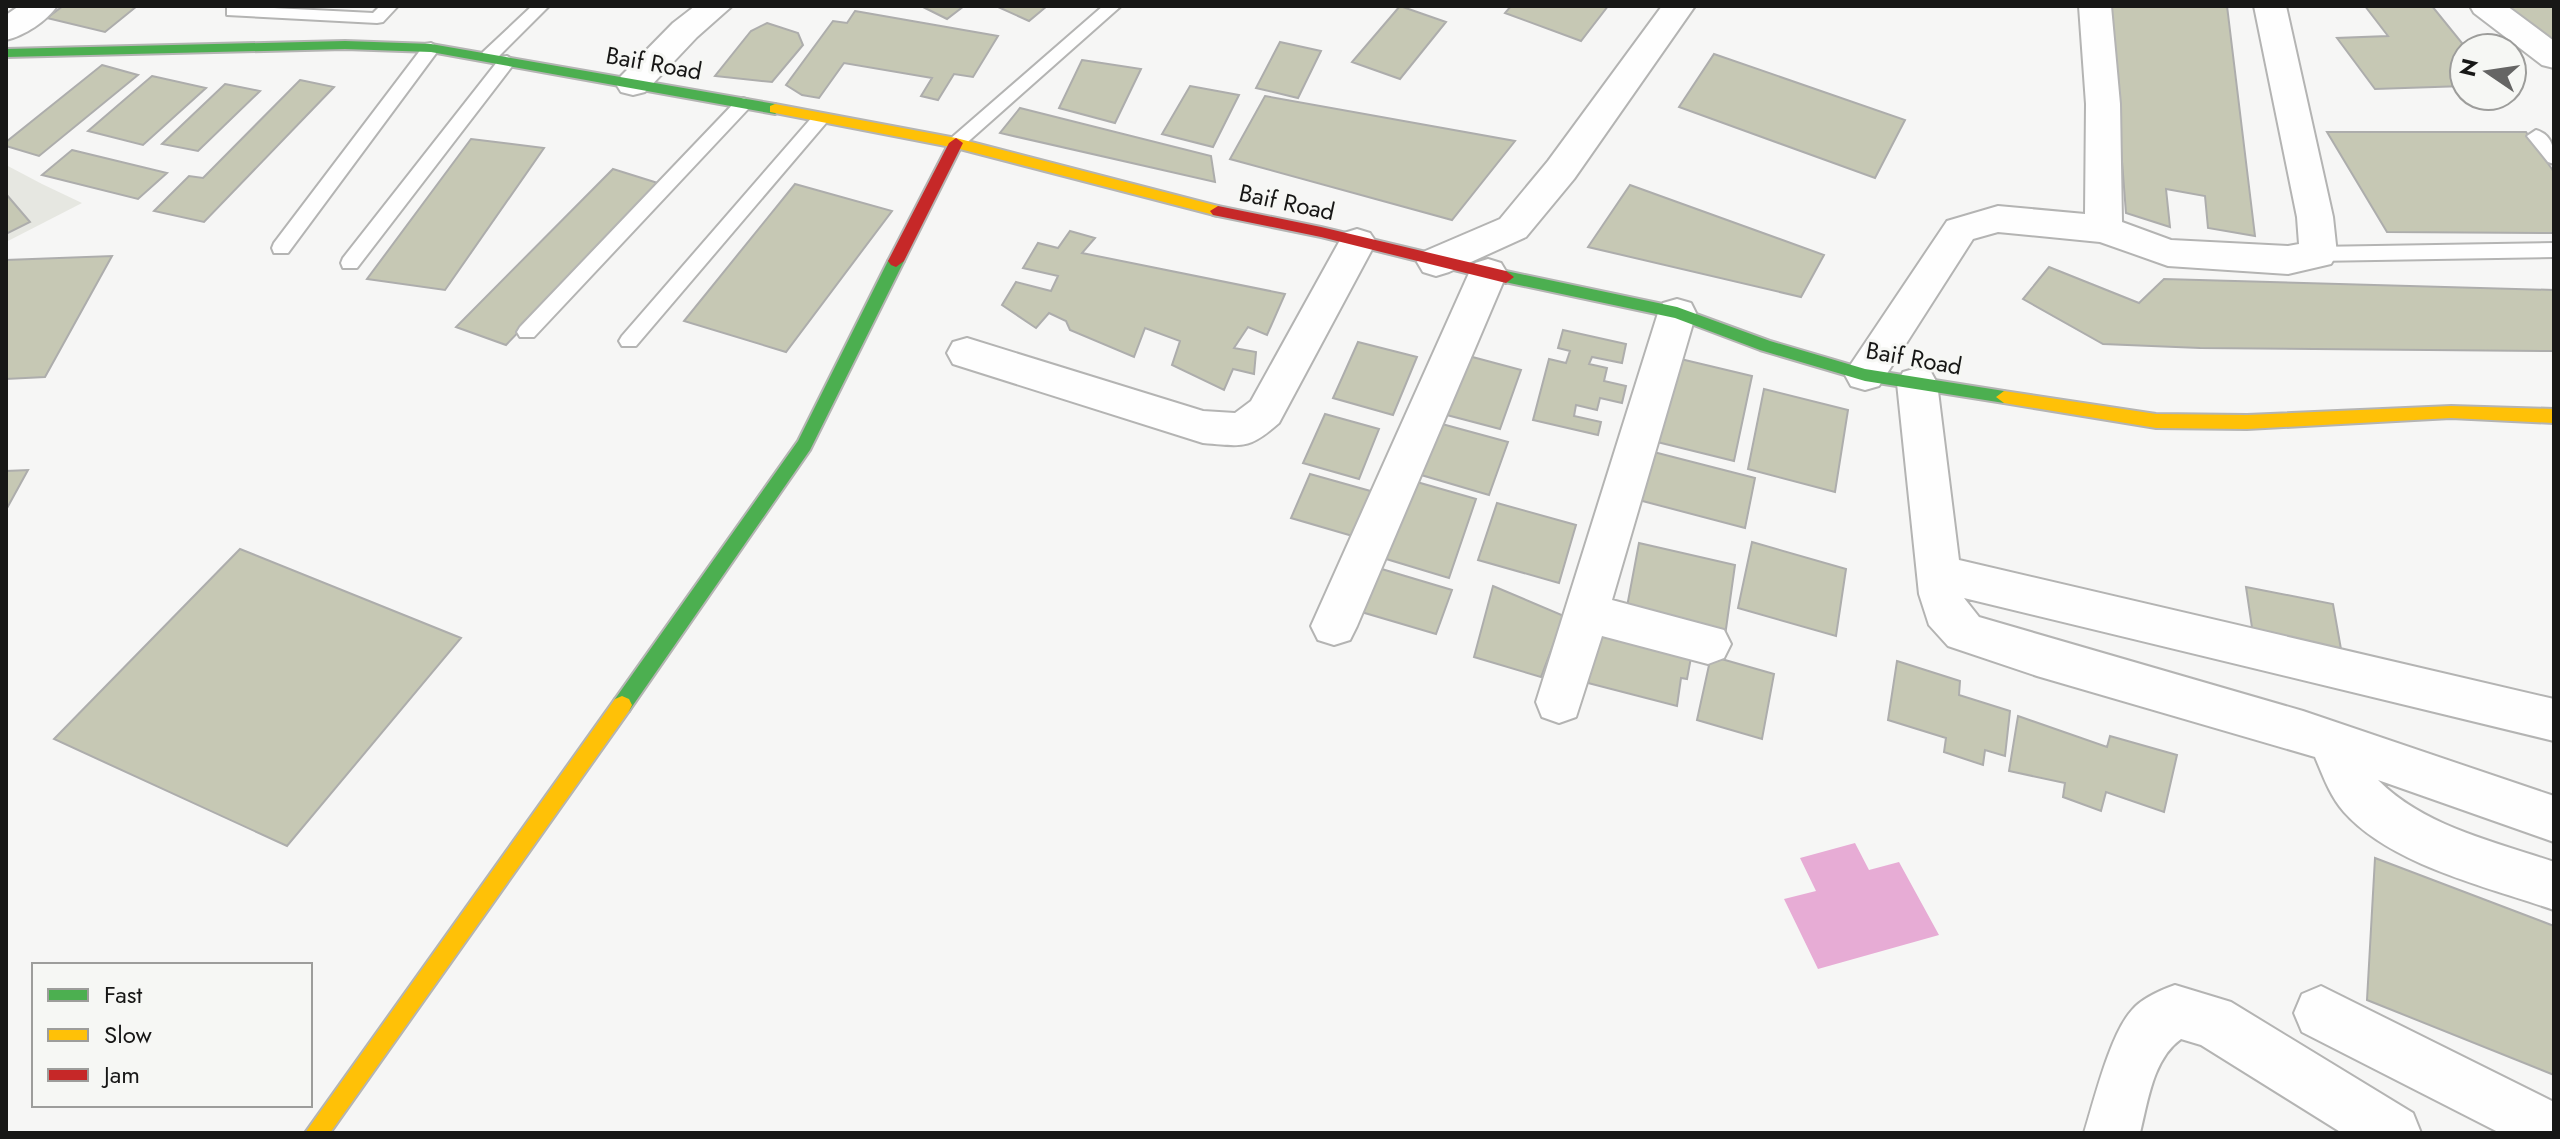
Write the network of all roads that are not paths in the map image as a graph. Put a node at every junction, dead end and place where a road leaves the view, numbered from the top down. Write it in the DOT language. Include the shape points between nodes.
graph roads {
  1 [pos="41,6"];
  2 [pos="239,6"];
  3 [pos="390,6"];
  4 [pos="541,6"];
  5 [pos="716,6"];
  6 [pos="1113,6"];
  7 [pos="1679,6"];
  8 [pos="2095,6"];
  9 [pos="2270,6"];
  10 [pos="2486,6"];
  11 [pos="6,30"];
  12 [pos="431,48"];
  13 [pos="6,53"];
  14 [pos="2554,57"];
  15 [pos="498,58"];
  16 [pos="633,84"];
  17 [pos="743,104"];
  18 [pos="820,119"];
  19 [pos="2536,136"];
  20 [pos="956,143"];
  21 [pos="2554,158"];
  22 [pos="2104,229"];
  23 [pos="1357,242"];
  24 [pos="281,248"];
  25 [pos="2554,250"];
  26 [pos="2315,254"];
  27 [pos="1436,262"];
  28 [pos="350,263"];
  29 [pos="1488,273"];
  30 [pos="1677,313"];
  31 [pos="527,332"];
  32 [pos="629,341"];
  33 [pos="967,353"];
  34 [pos="1865,375"];
  35 [pos="1917,383"];
  36 [pos="2554,416"];
  37 [pos="1937,573"];
  38 [pos="1586,613"];
  39 [pos="1334,626"];
  40 [pos="1708,644"];
  41 [pos="1559,702"];
  42 [pos="2554,720"];
  43 [pos="2333,744"];
  44 [pos="2554,819"];
  45 [pos="2554,886"];
  46 [pos="2321,1013"];
  47 [pos="2554,1131"];
  48 [pos="316,1133"];
  49 [pos="2112,1133"];
  50 [pos="2393,1133"];
  1 -- 11 [label="street"];
  2 -- 3 [label="lane" via="233,11 377,18"];
  4 -- 15 [label="lane"];
  5 -- 16 [label="street"];
  6 -- 20 [label="lane"];
  7 -- 27 [label="street" via="1513,228"];
  8 -- 22 [label="street" via="2103,104"];
  9 -- 26 [label="street" via="2315,217"];
  10 -- 14 [label="street"];
  12 -- 13 [label="street, Baif Road" via="345,45"];
  12 -- 15 [label="street, Baif Road"];
  12 -- 24 [label="lane"];
  15 -- 16 [label="street, Baif Road"];
  15 -- 28 [label="lane"];
  16 -- 17 [label="street, Baif Road"];
  17 -- 18 [label="street, Baif Road"];
  17 -- 31 [label="lane"];
  18 -- 20 [label="street, Baif Road"];
  18 -- 32 [label="lane"];
  19 -- 21 [label="lane"];
  20 -- 23 [label="street, Baif Road" via="1092,182"];
  20 -- 48 [label="street" via="804,445"];
  22 -- 26 [label="street" via="2168,253 2288,260"];
  22 -- 34 [label="street" via="1998,219 1960,230"];
  23 -- 27 [label="street, Baif Road"];
  23 -- 33 [label="street" via="1265,412 1243,430 1203,427"];
  25 -- 26 [label="lane"];
  27 -- 29 [label="street, Baif Road"];
  29 -- 30 [label="street, Baif Road"];
  29 -- 39 [label="street"];
  30 -- 34 [label="street, Baif Road"];
  30 -- 38 [label="street"];
  34 -- 35 [label="street, Baif Road"];
  35 -- 36 [label="street, Baif Road" via="2156,421 2451,412"];
  35 -- 37 [label="street"];
  37 -- 42 [label="street"];
  37 -- 43 [label="street" via="1945,611 1964,632"];
  38 -- 40 [label="street"];
  38 -- 41 [label="street"];
  43 -- 44 [label="street"];
  43 -- 45 [label="street" via="2363,799 2390,821 2423,839"];
  46 -- 47 [label="street"];
  49 -- 50 [label="street" via="2130,1069 2150,1029 2175,1011 2212,1021"];
}
